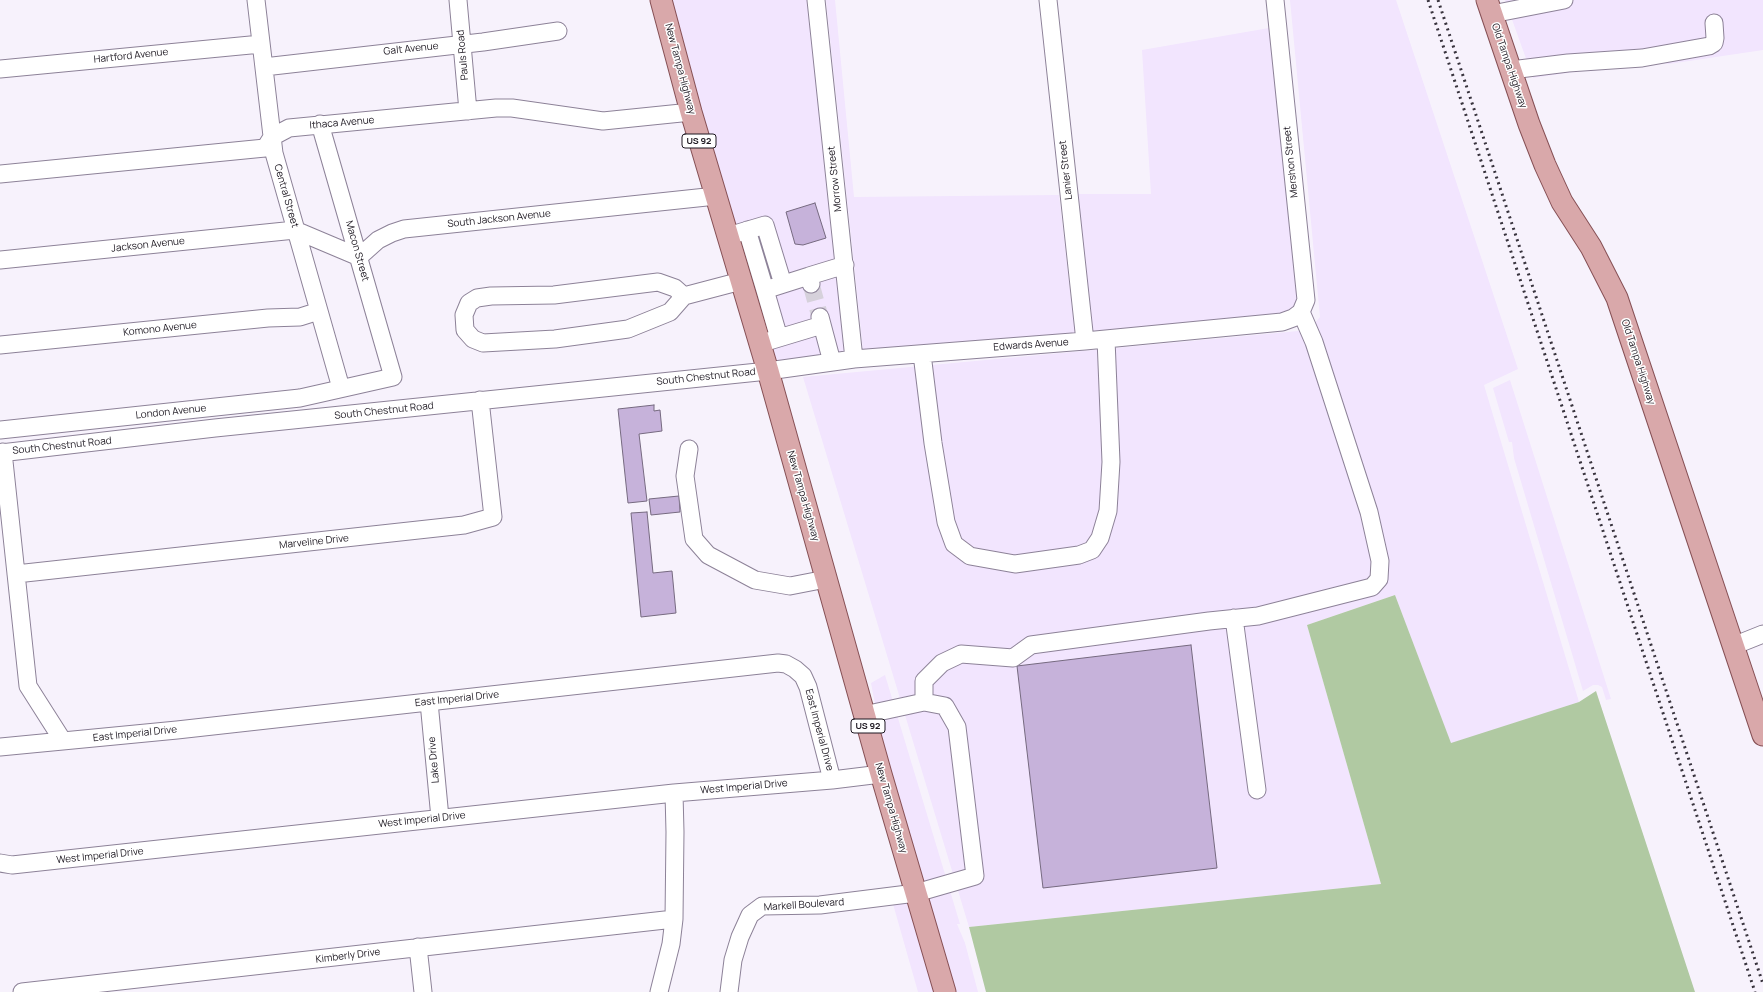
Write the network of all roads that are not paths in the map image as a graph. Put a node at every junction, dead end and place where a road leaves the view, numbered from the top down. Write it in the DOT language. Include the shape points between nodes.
graph roads {
  1 [pos="256,0"];
  2 [pos="458,0"];
  3 [pos="661,0"];
  4 [pos="816,0"];
  5 [pos="1048,0"];
  6 [pos="1276,0"];
  7 [pos="1564,0"];
  8 [pos="1489,7"];
  9 [pos="1714,22"];
  10 [pos="558,31"];
  11 [pos="261,44"];
  12 [pos="461,44"];
  13 [pos="264,67"];
  14 [pos="0,69"];
  15 [pos="1512,70"];
  16 [pos="468,111"];
  17 [pos="691,112"];
  18 [pos="320,124"];
  19 [pos="272,137"];
  20 [pos="0,174"];
  21 [pos="716,196"];
  22 [pos="295,230"];
  23 [pos="747,230"];
  24 [pos="728,236"];
  25 [pos="359,257"];
  26 [pos="0,260"];
  27 [pos="845,265"];
  28 [pos="741,281"];
  29 [pos="783,284"];
  30 [pos="765,290"];
  31 [pos="684,296"];
  32 [pos="319,311"];
  33 [pos="1297,315"];
  34 [pos="1106,339"];
  35 [pos="769,341"];
  36 [pos="1085,341"];
  37 [pos="0,345"];
  38 [pos="922,354"];
  39 [pos="854,359"];
  40 [pos="832,362"];
  41 [pos="768,371"];
  42 [pos="393,377"];
  43 [pos="341,388"];
  44 [pos="480,400"];
  45 [pos="0,430"];
  46 [pos="689,449"];
  47 [pos="2,452"];
  48 [pos="16,574"];
  49 [pos="826,580"];
  50 [pos="1234,618"];
  51 [pos="1763,634"];
  52 [pos="1733,646"];
  53 [pos="429,702"];
  54 [pos="924,702"];
  55 [pos="864,715"];
  56 [pos="1763,735"];
  57 [pos="63,741"];
  58 [pos="0,747"];
  59 [pos="881,774"];
  60 [pos="832,780"];
  61 [pos="1257,790"];
  62 [pos="674,793"];
  63 [pos="440,818"];
  64 [pos="6,864"];
  65 [pos="916,893"];
  66 [pos="674,919"];
  67 [pos="418,948"];
  68 [pos="22,992"];
  69 [pos="423,992"];
  70 [pos="659,992"];
  71 [pos="729,992"];
  72 [pos="945,992"];
  1 -- 11 [label="street, Central Street"];
  2 -- 12 [label="street, Pauls Road"];
  3 -- 17 [label="main road, New Tampa Highway / US 92"];
  4 -- 27 [label="street, Morrow Street"];
  5 -- 36 [label="street, Lanier Street"];
  6 -- 33 [label="street, Mershon Street" via="1306,300"];
  7 -- 8 [label="street"];
  8 -- 15 [label="main road, Old Tampa Highway"];
  9 -- 15 [label="street" via="1714,43 1709,46 1642,58"];
  10 -- 12 [label="street, Galt Avenue"];
  11 -- 13 [label="street, Central Street"];
  11 -- 14 [label="street, Hartford Avenue"];
  12 -- 13 [label="street, Galt Avenue"];
  12 -- 16 [label="street, Pauls Road"];
  13 -- 19 [label="street, Central Street"];
  15 -- 52 [label="main road, Old Tampa Highway" via="1528,124 1562,202 1591,247 1617,298"];
  16 -- 17 [label="street, Ithaca Avenue" via="512,108 603,122"];
  16 -- 18 [label="street, Ithaca Avenue"];
  17 -- 21 [label="main road, New Tampa Highway / US 92"];
  18 -- 19 [label="street, Ithaca Avenue" via="289,128"];
  18 -- 25 [label="street, Macon Street"];
  19 -- 20 [label="street, Ithaca Avenue" via="265,148"];
  19 -- 22 [label="street, Central Street"];
  21 -- 24 [label="main road, New Tampa Highway / US 92"];
  21 -- 25 [label="street, South Jackson Avenue" via="404,229 378,240"];
  22 -- 25 [label="street"];
  22 -- 26 [label="street, Jackson Avenue"];
  22 -- 32 [label="street, Central Street"];
  23 -- 24 [label="street"];
  23 -- 29 [label="street" via="765,225"];
  23 -- 30 [label="street"];
  24 -- 28 [label="main road, New Tampa Highway / US 92"];
  25 -- 42 [label="street, Macon Street"];
  27 -- 29 [label="street" via="810,280"];
  27 -- 39 [label="street, Morrow Street"];
  28 -- 31 [label="street"];
  28 -- 35 [label="main road, New Tampa Highway / US 92"];
  29 -- 30 [label="street"];
  30 -- 35 [label="street"];
  31 -- 31 [label="street" via="670,312 628,329 483,343 474,339 465,330 464,315 469,303 477,298 554,295 658,282 675,288"];
  32 -- 37 [label="street, Komono Avenue" via="300,317"];
  32 -- 43 [label="street, Central Street"];
  33 -- 34 [label="street, Edwards Avenue" via="1282,322"];
  33 -- 50 [label="street" via="1314,342 1370,512 1380,562 1379,579 1372,587 1258,616"];
  34 -- 36 [label="street, Edwards Avenue"];
  34 -- 38 [label="street" via="1111,462 1108,511 1100,538 1092,550 1079,555 1015,564 970,556 954,544 946,522"];
  35 -- 40 [label="street" via="821,321"];
  35 -- 41 [label="main road, New Tampa Highway / US 92"];
  36 -- 38 [label="street, Edwards Avenue"];
  38 -- 39 [label="street, Edwards Avenue"];
  39 -- 40 [label="street, Edwards Avenue"];
  40 -- 41 [label="street, Edwards Avenue"];
  41 -- 44 [label="street, South Chestnut Road"];
  41 -- 49 [label="main road, New Tampa Highway / US 92"];
  42 -- 43 [label="street, London Avenue"];
  43 -- 45 [label="street, London Avenue" via="300,398"];
  44 -- 47 [label="street, South Chestnut Road"];
  44 -- 48 [label="street, Marveline Drive" via="493,517 464,525"];
  46 -- 49 [label="street" via="685,476 694,539 708,555 755,580 790,586"];
  47 -- 48 [label="street"];
  48 -- 57 [label="street" via="28,686"];
  49 -- 55 [label="main road, New Tampa Highway / US 92"];
  50 -- 54 [label="street" via="1031,645 1013,658 960,654 942,663 924,681"];
  50 -- 61 [label="street"];
  51 -- 52 [label="street"];
  52 -- 56 [label="main road, Old Tampa Highway"];
  53 -- 57 [label="street, East Imperial Drive"];
  53 -- 60 [label="street, East Imperial Drive" via="786,664 803,676 808,687"];
  53 -- 63 [label="street, Lake Drive"];
  54 -- 55 [label="street"];
  54 -- 65 [label="street, Markell Boulevard" via="945,706 957,727 975,876"];
  55 -- 59 [label="main road, New Tampa Highway / US 92"];
  57 -- 58 [label="street, East Imperial Drive"];
  59 -- 60 [label="street, West Imperial Drive"];
  59 -- 65 [label="main road, New Tampa Highway / US 92"];
  60 -- 62 [label="street, West Imperial Drive"];
  62 -- 63 [label="street, West Imperial Drive"];
  62 -- 66 [label="street"];
  63 -- 64 [label="street, West Imperial Drive"];
  65 -- 71 [label="street, Markell Boulevard" via="820,905 762,906 750,915 740,937 733,960"];
  65 -- 72 [label="main road, New Tampa Highway / US 92"];
  66 -- 67 [label="street, Kimberly Drive"];
  66 -- 70 [label="street" via="671,944"];
  67 -- 68 [label="street, Kimberly Drive"];
  67 -- 69 [label="street"];
}
